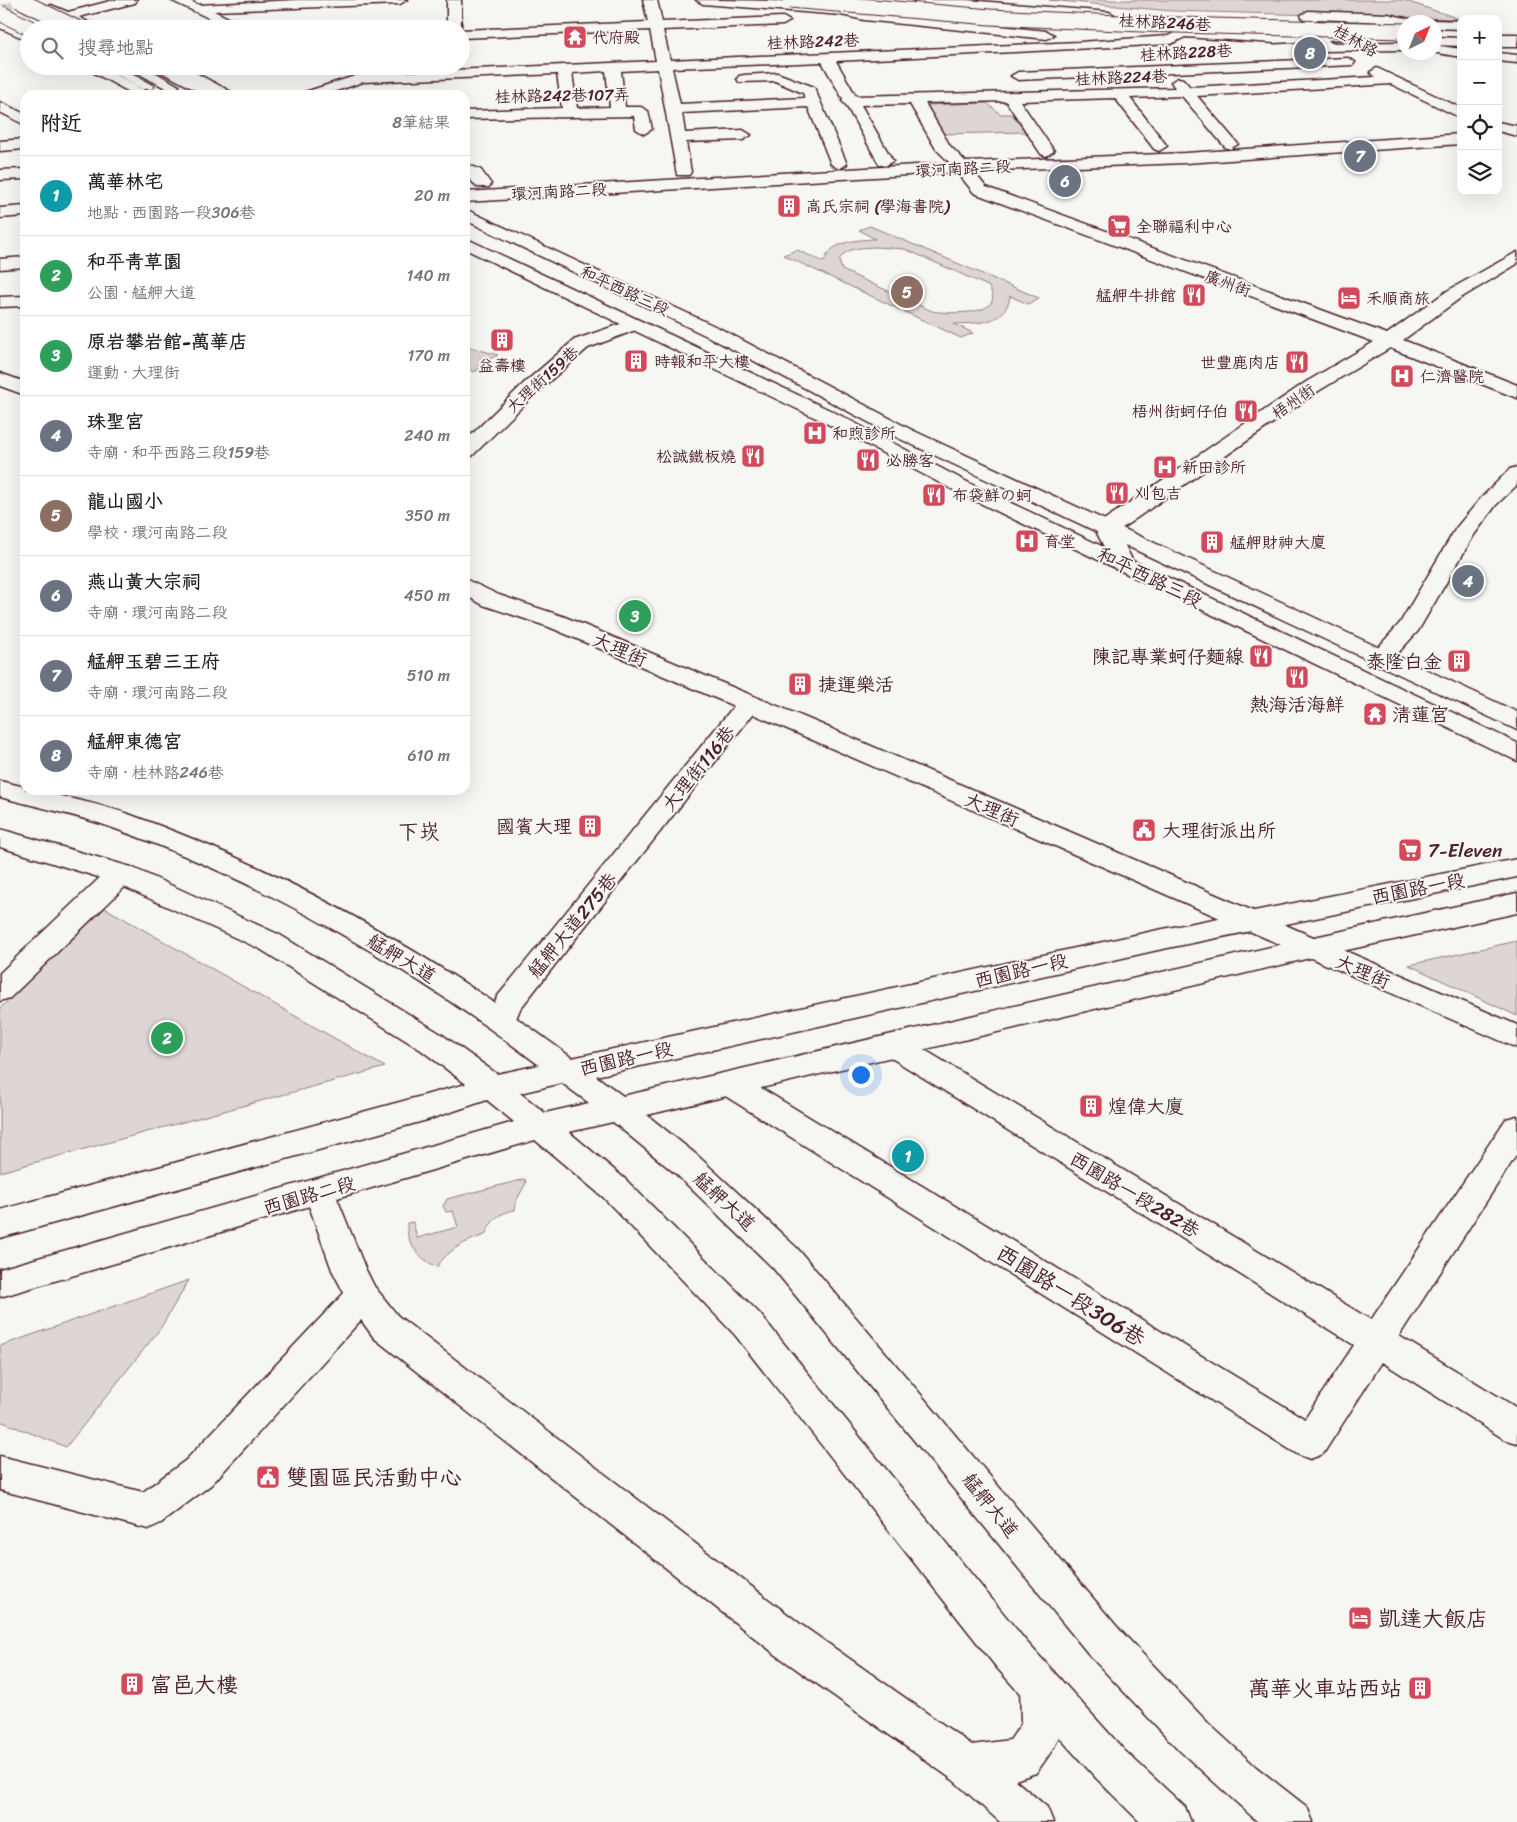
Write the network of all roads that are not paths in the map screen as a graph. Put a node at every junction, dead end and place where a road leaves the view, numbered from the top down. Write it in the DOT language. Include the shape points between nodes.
graph roads {
  1 [pos="19,0"];
  2 [pos="130,0"];
  3 [pos="177,0"];
  4 [pos="213,0"];
  5 [pos="400,0"];
  6 [pos="454,0"];
  7 [pos="650,0"];
  8 [pos="703,0"];
  9 [pos="790,0"];
  10 [pos="920,0"];
  11 [pos="978,0"];
  12 [pos="31,1"];
  13 [pos="0,2"];
  14 [pos="197,10"];
  15 [pos="0,13"];
  16 [pos="67,16"];
  17 [pos="864,16"];
  18 [pos="990,17"];
  19 [pos="36,20"];
  20 [pos="60,20"];
  21 [pos="75,20"];
  22 [pos="222,20"];
  23 [pos="454,20"];
  24 [pos="771,22"];
  25 [pos="0,23"];
  26 [pos="20,23"];
  27 [pos="1397,24"];
  28 [pos="1397,24"];
  29 [pos="1442,25"];
  30 [pos="655,26"];
  31 [pos="1457,26"];
  32 [pos="1502,26"];
  33 [pos="1517,27"];
  34 [pos="1397,31"];
  35 [pos="1442,32"];
  36 [pos="1457,32"];
  37 [pos="20,33"];
  38 [pos="1502,33"];
  39 [pos="1517,33"];
  40 [pos="470,34"];
  41 [pos="1317,35"];
  42 [pos="1442,37"];
  43 [pos="1457,37"];
  44 [pos="1397,38"];
  45 [pos="1397,38"];
  46 [pos="1502,38"];
  47 [pos="1517,38"];
  48 [pos="1171,40"];
  49 [pos="1442,41"];
  50 [pos="1148,42"];
  51 [pos="1457,42"];
  52 [pos="1502,43"];
  53 [pos="1517,43"];
  54 [pos="1080,46"];
  55 [pos="1397,46"];
  56 [pos="1326,47"];
  57 [pos="1442,48"];
  58 [pos="1457,48"];
  59 [pos="1502,48"];
  60 [pos="1517,48"];
  61 [pos="1442,49"];
  62 [pos="1005,50"];
  63 [pos="1457,52"];
  64 [pos="1502,57"];
  65 [pos="827,58"];
  66 [pos="1517,59"];
  67 [pos="784,60"];
  68 [pos="1356,62"];
  69 [pos="664,64"];
  70 [pos="613,67"];
  71 [pos="564,69"];
  72 [pos="1168,70"];
  73 [pos="515,71"];
  74 [pos="1097,73"];
  75 [pos="106,75"];
  76 [pos="126,75"];
  77 [pos="151,75"];
  78 [pos="175,75"];
  79 [pos="189,75"];
  80 [pos="353,75"];
  81 [pos="464,75"];
  82 [pos="470,75"];
  83 [pos="451,76"];
  84 [pos="1018,76"];
  85 [pos="360,78"];
  86 [pos="728,80"];
  87 [pos="1394,80"];
  88 [pos="668,82"];
  89 [pos="688,82"];
  90 [pos="136,90"];
  91 [pos="156,90"];
  92 [pos="182,90"];
  93 [pos="206,90"];
  94 [pos="220,90"];
  95 [pos="325,90"];
  96 [pos="1186,92"];
  97 [pos="1116,95"];
  98 [pos="1011,98"];
  99 [pos="1031,98"];
  100 [pos="850,101"];
  101 [pos="916,101"];
  102 [pos="815,102"];
  103 [pos="2,109"];
  104 [pos="674,109"];
  105 [pos="618,111"];
  106 [pos="1457,112"];
  107 [pos="570,113"];
  108 [pos="514,114"];
  109 [pos="470,115"];
  110 [pos="20,118"];
  111 [pos="1457,128"];
  112 [pos="644,129"];
  113 [pos="1505,130"];
  114 [pos="743,135"];
  115 [pos="678,138"];
  116 [pos="1457,139"];
  117 [pos="1517,139"];
  118 [pos="20,144"];
  119 [pos="1230,144"];
  120 [pos="0,146"];
  121 [pos="1159,146"];
  122 [pos="1046,151"];
  123 [pos="885,161"];
  124 [pos="957,162"];
  125 [pos="839,164"];
  126 [pos="470,170"];
  127 [pos="684,172"];
  128 [pos="20,174"];
  129 [pos="0,175"];
  130 [pos="483,184"];
  131 [pos="470,185"];
  132 [pos="470,197"];
  133 [pos="20,211"];
  134 [pos="0,213"];
  135 [pos="470,216"];
  136 [pos="20,222"];
  137 [pos="0,224"];
  138 [pos="470,229"];
  139 [pos="470,245"];
  140 [pos="1517,257"];
  141 [pos="20,262"];
  142 [pos="0,264"];
  143 [pos="20,301"];
  144 [pos="0,302"];
  145 [pos="655,320"];
  146 [pos="632,325"];
  147 [pos="1388,341"];
  148 [pos="784,369"];
  149 [pos="0,379"];
  150 [pos="758,383"];
  151 [pos="20,387"];
  152 [pos="1517,392"];
  153 [pos="472,435"];
  154 [pos="1517,473"];
  155 [pos="1106,528"];
  156 [pos="1123,564"];
  157 [pos="470,589"];
  158 [pos="1380,659"];
  159 [pos="749,704"];
  160 [pos="1517,722"];
  161 [pos="1517,753"];
  162 [pos="0,789"];
  163 [pos="20,794"];
  164 [pos="23,795"];
  165 [pos="647,832"];
  166 [pos="0,838"];
  167 [pos="1517,868"];
  168 [pos="121,874"];
  169 [pos="1517,903"];
  170 [pos="1251,922"];
  171 [pos="1310,948"];
  172 [pos="0,990"];
  173 [pos="502,1021"];
  174 [pos="1517,1037"];
  175 [pos="895,1046"];
  176 [pos="566,1071"];
  177 [pos="730,1084"];
  178 [pos="492,1087"];
  179 [pos="617,1108"];
  180 [pos="539,1127"];
  181 [pos="1517,1128"];
  182 [pos="320,1192"];
  183 [pos="0,1224"];
  184 [pos="0,1283"];
  185 [pos="362,1296"];
  186 [pos="1376,1341"];
  187 [pos="1517,1428"];
  188 [pos="0,1473"];
  189 [pos="1040,1686"];
  190 [pos="967,1766"];
  191 [pos="1032,1822"];
  192 [pos="1170,1822"];
  193 [pos="1292,1822"];
  1 -- 20 [label="main road, bridge"];
  2 -- 16 [label="main road"];
  3 -- 14 [label="main road"];
  4 -- 14 [label="main road"];
  5 -- 14 [label="main road"];
  6 -- 23 [label="main road"];
  7 -- 30 [label="main road"];
  8 -- 17 [label="main road, 桂林路246巷" via="841,11"];
  9 -- 18 [label="main road, bridge"];
  10 -- 41 [label="main road" via="1270,27"];
  11 -- 28 [label="main road" via="1224,20"];
  12 -- 16 [label="main road"];
  13 -- 19 [label="main road"];
  14 -- 22 [label="main road"];
  15 -- 26 [label="main road, bridge"];
  16 -- 21 [label="main road"];
  17 -- 24 [label="main road"];
  17 -- 48 [label="main road, 桂林路246巷" via="1047,35"];
  18 -- 34 [label="main road, bridge"];
  18 -- 44 [label="main road, bridge" via="1106,26"];
  24 -- 30 [label="main road"];
  24 -- 67 [label="main road"];
  25 -- 37 [label="main road"];
  27 -- 41 [label="main road, 桂林路" via="1310,21"];
  29 -- 31 [label="main road"];
  30 -- 40 [label="main road"];
  30 -- 69 [label="main road"];
  32 -- 33 [label="main road"];
  35 -- 36 [label="main road"];
  38 -- 39 [label="main road"];
  41 -- 45 [label="main road"];
  41 -- 48 [label="main road, 桂林路242巷" via="1274,38 1182,33"];
  41 -- 56 [label="main road, 桂林路"];
  42 -- 43 [label="main road"];
  46 -- 47 [label="main road"];
  48 -- 50 [label="main road, 桂林路242巷"];
  48 -- 56 [label="main road, 桂林路246巷"];
  49 -- 51 [label="main road"];
  50 -- 54 [label="main road, 桂林路242巷"];
  50 -- 72 [label="main road"];
  52 -- 53 [label="main road"];
  54 -- 62 [label="main road, 桂林路242巷"];
  54 -- 74 [label="main road"];
  55 -- 56 [label="main road, 桂林路246巷"];
  56 -- 68 [label="main road, 桂林路"];
  57 -- 58 [label="main road"];
  59 -- 60 [label="main road"];
  61 -- 63 [label="main road"];
  62 -- 65 [label="main road, 桂林路242巷"];
  62 -- 84 [label="main road"];
  64 -- 66 [label="main road"];
  65 -- 67 [label="main road, 桂林路242巷"];
  65 -- 100 [label="main road"];
  67 -- 69 [label="main road, 桂林路242巷"];
  68 -- 72 [label="main road, 桂林路228巷"];
  68 -- 87 [label="main road, 桂林路"];
  69 -- 70 [label="main road, 桂林路242巷"];
  69 -- 88 [label="main road"];
  70 -- 71 [label="main road, 桂林路242巷"];
  70 -- 105 [label="main road"];
  71 -- 73 [label="main road, 桂林路242巷"];
  71 -- 107 [label="main road"];
  72 -- 74 [label="main road, 桂林路228巷"];
  72 -- 96 [label="main road"];
  73 -- 82 [label="main road, 桂林路242巷"];
  73 -- 108 [label="main road"];
  74 -- 84 [label="main road, 桂林路228巷"];
  74 -- 97 [label="main road"];
  75 -- 90 [label="main road"];
  76 -- 91 [label="main road"];
  77 -- 92 [label="main road"];
  78 -- 93 [label="main road"];
  79 -- 94 [label="main road"];
  80 -- 85 [label="main road"];
  81 -- 83 [label="main road, 桂林路242巷"];
  83 -- 85 [label="main road, 桂林路242巷"];
  84 -- 99 [label="main road"];
  85 -- 95 [label="main road, 桂林路242巷"];
  86 -- 102 [label="main road" via="778,77 809,90"];
  87 -- 96 [label="main road, 桂林路224巷"];
  87 -- 106 [label="main road, 桂林路"];
  88 -- 89 [label="main road"];
  88 -- 104 [label="main road"];
  96 -- 97 [label="main road, 桂林路224巷"];
  96 -- 119 [label="main road"];
  97 -- 99 [label="main road, 桂林路224巷"];
  97 -- 121 [label="main road"];
  98 -- 99 [label="main road, 桂林路224巷"];
  98 -- 101 [label="main road, 桂林路224巷"];
  98 -- 122 [label="main road"];
  100 -- 101 [label="main road, 桂林路224巷"];
  100 -- 123 [label="main road"];
  101 -- 124 [label="main road, 廣州街" via="944,149"];
  102 -- 104 [label="main road"];
  102 -- 125 [label="main road"];
  103 -- 110 [label="main road"];
  104 -- 115 [label="main road"];
  105 -- 107 [label="main road, 桂林路242巷107弄"];
  105 -- 112 [label="main road, 桂林路242巷107弄" via="642,111"];
  107 -- 108 [label="main road, 桂林路242巷107弄"];
  108 -- 109 [label="main road, 桂林路242巷107弄"];
  111 -- 119 [label="main road, 環河南路二段"];
  113 -- 117 [label="main road"];
  114 -- 115 [label="main road"];
  115 -- 127 [label="main road"];
  116 -- 124 [label="main road, 環河南路二段" via="1186,158"];
  118 -- 120 [label="main road"];
  119 -- 121 [label="main road, 環河南路二段"];
  121 -- 122 [label="main road, 環河南路二段"];
  122 -- 124 [label="main road, 環河南路二段"];
  123 -- 124 [label="main road, 環河南路二段"];
  123 -- 125 [label="main road, 環河南路二段"];
  124 -- 132 [label="main road, 環河南路二段"];
  124 -- 147 [label="main road, 廣州街" via="980,190"];
  125 -- 127 [label="main road, 環河南路二段"];
  126 -- 130 [label="main road"];
  127 -- 130 [label="main road, 環河南路二段"];
  128 -- 129 [label="main road"];
  130 -- 131 [label="main road, 環河南路二段"];
  133 -- 134 [label="main road"];
  135 -- 148 [label="main road, 和平西路三段" via="716,333"];
  136 -- 137 [label="main road"];
  138 -- 145 [label="main road, 和平西路三段"];
  139 -- 146 [label="main road, 和平西路三段"];
  140 -- 147 [label="main road, 梧州街" via="1453,295"];
  141 -- 142 [label="main road"];
  143 -- 144 [label="main road"];
  145 -- 148 [label="main road, 和平西路三段" via="732,352"];
  145 -- 150 [label="main road, 和平西路三段" via="722,357"];
  146 -- 150 [label="main road, 和平西路三段"];
  146 -- 153 [label="main road, 大理街159巷" via="581,344"];
  147 -- 152 [label="main road, 廣州街"];
  147 -- 155 [label="main road, 梧州街" via="1313,386"];
  148 -- 155 [label="main road, 和平西路三段" via="905,434"];
  149 -- 151 [label="main road"];
  150 -- 156 [label="main road, 和平西路三段" via="966,489"];
  154 -- 158 [label="main road" via="1464,533 1410,626"];
  155 -- 156 [label="main road"];
  155 -- 158 [label="main road, 和平西路三段"];
  156 -- 161 [label="main road, 和平西路三段"];
  157 -- 159 [label="main road, 大理街"];
  158 -- 160 [label="main road, 和平西路三段"];
  159 -- 165 [label="main road, 大理街116巷"];
  159 -- 170 [label="main road, 大理街"];
  162 -- 163 [label="main road, 艋舺大道"];
  164 -- 173 [label="main road, 艋舺大道" via="121,821 229,865 331,916 431,974"];
  165 -- 173 [label="main road, 艋舺大道275巷" via="507,1005"];
  166 -- 168 [label="main road"];
  167 -- 170 [label="main road, 西園路一段"];
  168 -- 172 [label="main road"];
  168 -- 178 [label="main road" via="270,942 431,1042"];
  169 -- 171 [label="main road, 西園路一段"];
  170 -- 171 [label="main road, 大理街"];
  170 -- 176 [label="main road, 西園路一段"];
  171 -- 174 [label="main road, 大理街"];
  171 -- 175 [label="main road, 西園路一段"];
  173 -- 176 [label="main road, 艋舺大道"];
  175 -- 177 [label="main road, 西園路一段"];
  175 -- 186 [label="main road, 西園路一段282巷"];
  176 -- 178 [label="main road, 西園路一段"];
  176 -- 179 [label="main road, 艋舺大道"];
  177 -- 179 [label="main road, 西園路一段"];
  177 -- 186 [label="main road, 西園路一段306巷" via="1310,1442"];
  178 -- 180 [label="main road"];
  178 -- 183 [label="main road" via="427,1108"];
  179 -- 180 [label="main road, 西園路二段"];
  179 -- 193 [label="main road, 艋舺大道" via="687,1165 785,1258 1153,1697 1266,1802"];
  180 -- 182 [label="main road, 西園路二段"];
  180 -- 189 [label="main road" via="614,1188 748,1324"];
  181 -- 186 [label="main road"];
  182 -- 184 [label="main road, 西園路二段"];
  182 -- 185 [label="main road" via="336,1239"];
  185 -- 188 [label="main road" via="198,1472 148,1511"];
  185 -- 190 [label="main road" via="386,1326 688,1562 789,1640"];
  186 -- 187 [label="main road, 西園路一段282巷"];
  189 -- 190 [label="main road" via="1041,1729 1022,1759"];
  189 -- 192 [label="main road" via="1110,1764"];
  190 -- 191 [label="main road"];
}
